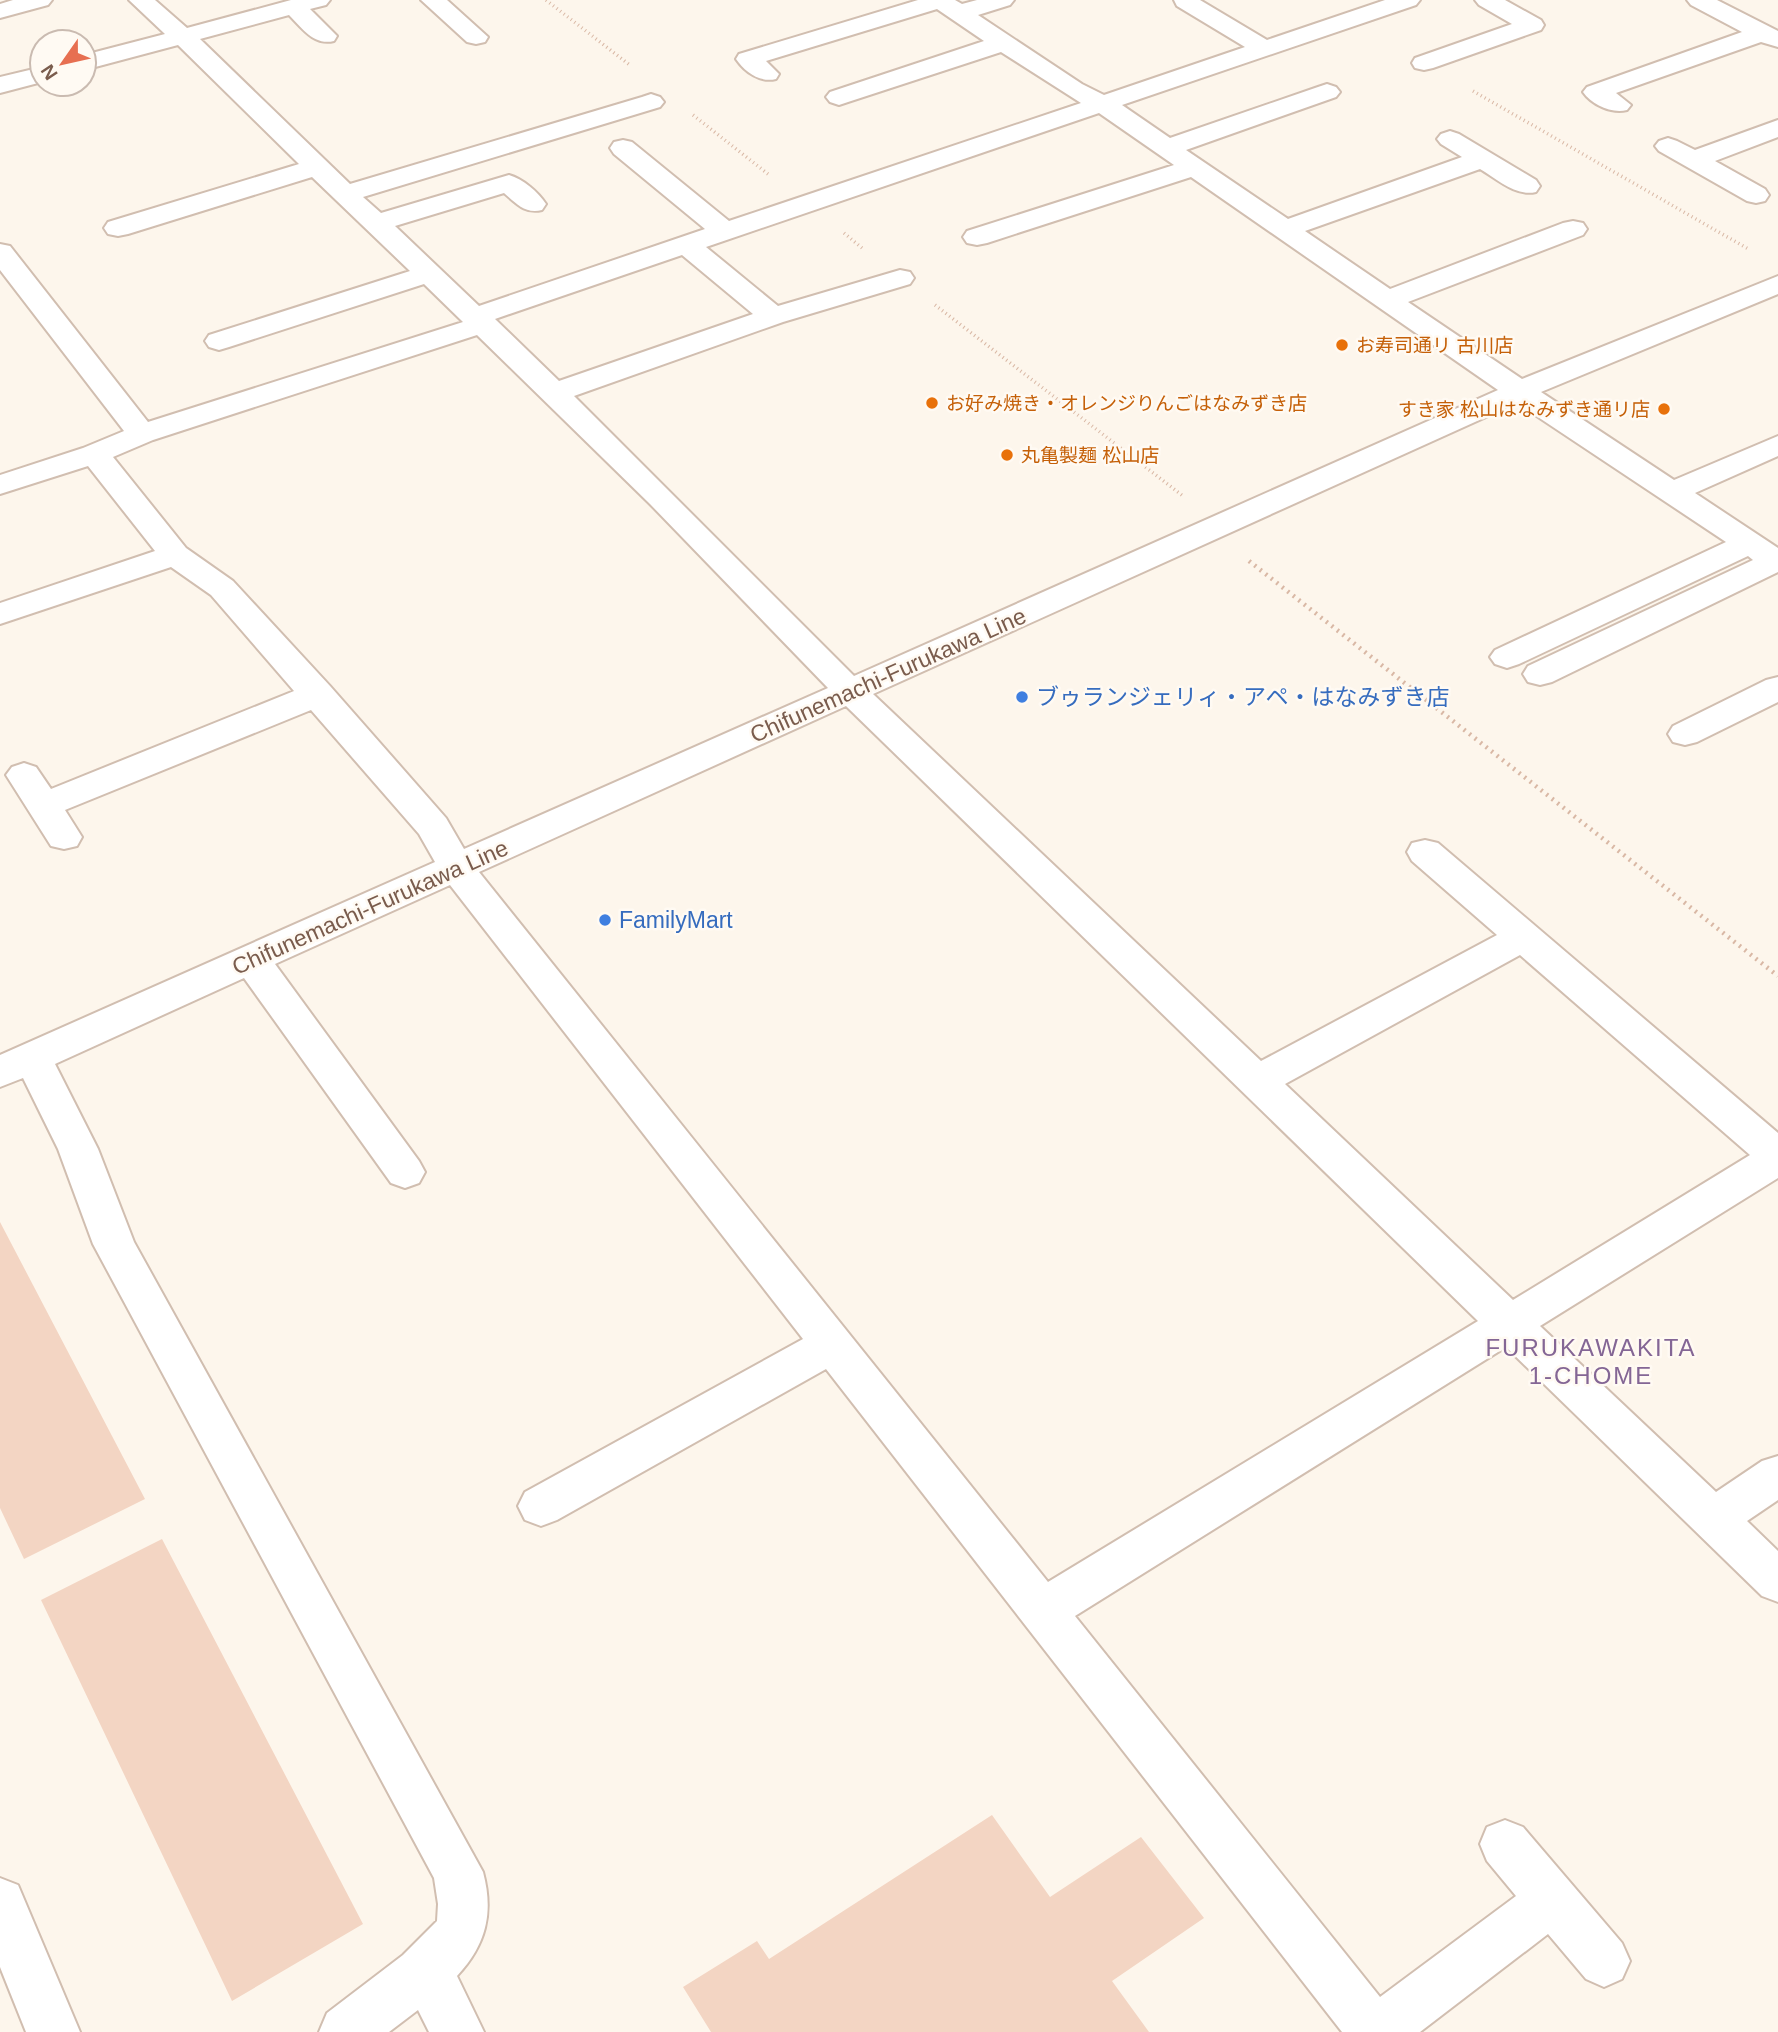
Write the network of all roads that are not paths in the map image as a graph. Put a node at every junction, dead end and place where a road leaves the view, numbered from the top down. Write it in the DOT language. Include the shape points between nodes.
graph roads {
  1 [pos="40,0"];
  2 [pos="141,0"];
  3 [pos="318,0"];
  4 [pos="433,0"];
  5 [pos="1002,0"];
  6 [pos="1225,0"];
  7 [pos="1408,0"];
  8 [pos="1486,0"];
  9 [pos="1699,0"];
  10 [pos="946,5"];
  11 [pos="294,7"];
  12 [pos="1189,7"];
  13 [pos="0,10"];
  14 [pos="1767,29"];
  15 [pos="325,36"];
  16 [pos="185,37"];
  17 [pos="476,37"];
  18 [pos="1003,43"];
  19 [pos="1265,49"];
  20 [pos="1431,54"];
  21 [pos="98,59"];
  22 [pos="767,74"];
  23 [pos="28,78"];
  24 [pos="0,85"];
  25 [pos="1327,92"];
  26 [pos="841,98"];
  27 [pos="651,102"];
  28 [pos="1102,104"];
  29 [pos="1618,104"];
  30 [pos="1778,128"];
  31 [pos="1450,139"];
  32 [pos="1668,146"];
  33 [pos="623,148"];
  34 [pos="1166,148"];
  35 [pos="1482,159"];
  36 [pos="1694,160"];
  37 [pos="318,167"];
  38 [pos="1194,167"];
  39 [pos="1527,186"];
  40 [pos="346,194"];
  41 [pos="1756,194"];
  42 [pos="533,204"];
  43 [pos="377,223"];
  44 [pos="118,228"];
  45 [pos="1285,229"];
  46 [pos="1573,229"];
  47 [pos="725,232"];
  48 [pos="977,237"];
  49 [pos="687,245"];
  50 [pos="0,252"];
  51 [pos="430,273"];
  52 [pos="900,278"];
  53 [pos="1778,284"];
  54 [pos="1387,300"];
  55 [pos="773,316"];
  56 [pos="480,320"];
  57 [pos="219,341"];
  58 [pos="1519,391"];
  59 [pos="554,393"];
  60 [pos="142,434"];
  61 [pos="1778,445"];
  62 [pos="94,454"];
  63 [pos="0,485"];
  64 [pos="1672,492"];
  65 [pos="175,555"];
  66 [pos="1768,555"];
  67 [pos="0,614"];
  68 [pos="1507,657"];
  69 [pos="1540,674"];
  70 [pos="1778,688"];
  71 [pos="851,692"];
  72 [pos="318,694"];
  73 [pos="1685,734"];
  74 [pos="24,775"];
  75 [pos="44,805"];
  76 [pos="64,837"];
  77 [pos="1425,852"];
  78 [pos="457,869"];
  79 [pos="1523,937"];
  80 [pos="251,960"];
  81 [pos="16,1065"];
  82 [pos="1257,1081"];
  83 [pos="1778,1157"];
  84 [pos="405,1172"];
  85 [pos="1510,1324"];
  86 [pos="831,1345"];
  87 [pos="1778,1475"];
  88 [pos="541,1506"];
  89 [pos="1713,1520"];
  90 [pos="1778,1581"];
  91 [pos="1042,1611"];
  92 [pos="1505,1844"];
  93 [pos="1552,1900"];
  94 [pos="0,1903"];
  95 [pos="1604,1961"];
  96 [pos="426,1970"];
  97 [pos="53,2032"];
  98 [pos="346,2032"];
  99 [pos="457,2032"];
  100 [pos="1376,2032"];
  1 -- 13 [label="street"];
  2 -- 16 [label="street"];
  3 -- 11 [label="street"];
  4 -- 17 [label="street"];
  5 -- 10 [label="street"];
  6 -- 12 [label="street"];
  7 -- 19 [label="street"];
  8 -- 20 [label="street" via="1532,25"];
  9 -- 14 [label="street"];
  10 -- 18 [label="street"];
  10 -- 22 [label="street" via="748,59"];
  11 -- 15 [label="street"];
  11 -- 16 [label="street"];
  12 -- 19 [label="street"];
  14 -- 29 [label="street" via="1595,92"];
  16 -- 21 [label="street"];
  16 -- 37 [label="street"];
  18 -- 26 [label="street"];
  18 -- 28 [label="street"];
  19 -- 28 [label="street"];
  23 -- 24 [label="street"];
  25 -- 34 [label="street"];
  27 -- 40 [label="street"];
  28 -- 34 [label="street"];
  28 -- 47 [label="street"];
  30 -- 36 [label="street"];
  31 -- 35 [label="street"];
  32 -- 36 [label="street"];
  33 -- 47 [label="street"];
  34 -- 38 [label="street"];
  35 -- 39 [label="street"];
  35 -- 45 [label="street"];
  36 -- 41 [label="street"];
  37 -- 40 [label="street"];
  37 -- 44 [label="street"];
  38 -- 45 [label="street"];
  38 -- 48 [label="street"];
  40 -- 43 [label="street"];
  42 -- 43 [label="street" via="509,183"];
  43 -- 51 [label="street"];
  45 -- 54 [label="street"];
  46 -- 54 [label="street"];
  47 -- 49 [label="street"];
  49 -- 55 [label="street"];
  49 -- 56 [label="street"];
  50 -- 60 [label="street"];
  51 -- 56 [label="street"];
  51 -- 57 [label="street"];
  52 -- 55 [label="street"];
  53 -- 58 [label="street, Chifunemachi-Furukawa Line"];
  54 -- 58 [label="street"];
  55 -- 59 [label="street"];
  56 -- 59 [label="street"];
  56 -- 60 [label="street"];
  58 -- 64 [label="street"];
  58 -- 71 [label="street, Chifunemachi-Furukawa Line"];
  59 -- 71 [label="street"];
  60 -- 62 [label="street"];
  61 -- 64 [label="street"];
  62 -- 63 [label="street"];
  62 -- 65 [label="street"];
  64 -- 66 [label="street"];
  65 -- 67 [label="street"];
  65 -- 72 [label="street" via="222,588"];
  66 -- 68 [label="street"];
  66 -- 69 [label="street"];
  70 -- 73 [label="street"];
  71 -- 78 [label="street, Chifunemachi-Furukawa Line"];
  71 -- 82 [label="street"];
  72 -- 75 [label="street"];
  72 -- 78 [label="street" via="433,827"];
  74 -- 75 [label="street"];
  75 -- 76 [label="street"];
  77 -- 79 [label="street"];
  78 -- 80 [label="street, Chifunemachi-Furukawa Line"];
  78 -- 86 [label="street"];
  79 -- 82 [label="street"];
  79 -- 83 [label="street"];
  80 -- 81 [label="street, Chifunemachi-Furukawa Line"];
  80 -- 84 [label="street"];
  81 -- 96 [label="street" via="78,1149 114,1244 458,1872 464,1900 458,1935"];
  82 -- 85 [label="street"];
  83 -- 85 [label="street"];
  85 -- 89 [label="street"];
  85 -- 91 [label="street"];
  86 -- 88 [label="street"];
  86 -- 91 [label="street"];
  87 -- 89 [label="street"];
  89 -- 90 [label="street"];
  91 -- 100 [label="street"];
  92 -- 93 [label="street"];
  93 -- 95 [label="street"];
  93 -- 100 [label="street"];
  94 -- 97 [label="street"];
  96 -- 98 [label="street"];
  96 -- 99 [label="street"];
}
